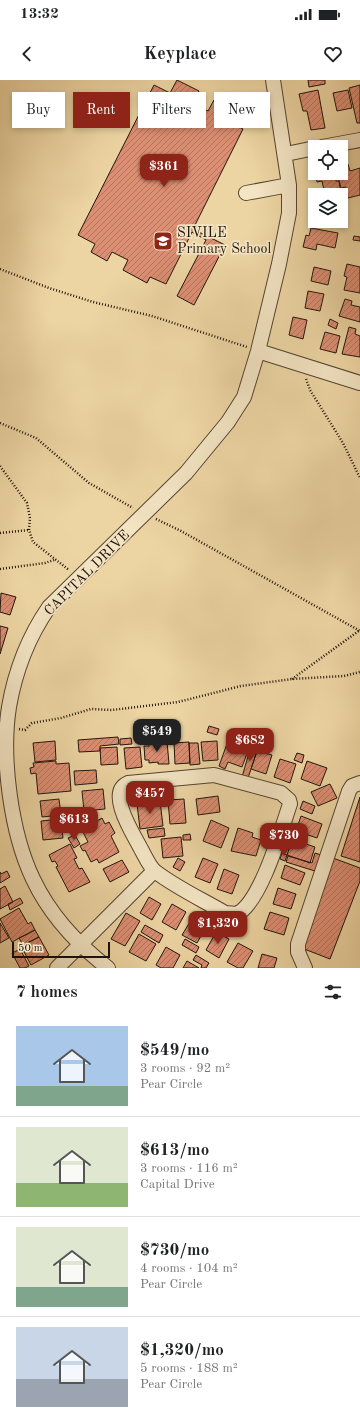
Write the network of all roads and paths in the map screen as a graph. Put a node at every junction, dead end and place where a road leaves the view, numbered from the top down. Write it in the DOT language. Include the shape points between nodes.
graph roads {
  1 [pos="273,80"];
  2 [pos="360,140"];
  3 [pos="348,142"];
  4 [pos="308,149"];
  5 [pos="286,154"];
  6 [pos="289,185"];
  7 [pos="246,193"];
  8 [pos="0,269"];
  9 [pos="258,351"];
  10 [pos="300,364"];
  11 [pos="360,383"];
  12 [pos="0,423"];
  13 [pos="0,466"];
  14 [pos="360,478"];
  15 [pos="145,515"];
  16 [pos="29,530"];
  17 [pos="0,533"];
  18 [pos="55,559"];
  19 [pos="0,569"];
  20 [pos="79,577"];
  21 [pos="360,631"];
  22 [pos="360,672"];
  23 [pos="292,679"];
  24 [pos="8,729"];
  25 [pos="3,747"];
  26 [pos="360,783"];
  27 [pos="154,871"];
  28 [pos="80,945"];
  29 [pos="57,968"];
  30 [pos="108,968"];
  31 [pos="305,968"];
  1 -- 5 [label="street, CAPITAL DRIVE"];
  2 -- 3 [label="street"];
  4 -- 5 [label="street"];
  5 -- 6 [label="street, CAPITAL DRIVE"];
  6 -- 7 [label="street"];
  6 -- 9 [label="street, CAPITAL DRIVE" via="288,218"];
  8 -- 9 [label="path" via="48,288 152,316"];
  9 -- 10 [label="street"];
  9 -- 15 [label="street, CAPITAL DRIVE" via="244,397 228,422 186,473"];
  10 -- 11 [label="street"];
  10 -- 14 [label="path" via="310,390 343,443"];
  12 -- 15 [label="path" via="36,438 88,483"];
  13 -- 16 [label="path" via="27,503"];
  15 -- 20 [label="street, CAPITAL DRIVE"];
  15 -- 21 [label="path" via="181,531"];
  16 -- 17 [label="path"];
  16 -- 18 [label="path" via="32,542"];
  18 -- 19 [label="path" via="46,563"];
  18 -- 20 [label="path"];
  20 -- 24 [label="street, CAPITAL DRIVE" via="49,607 38,622 27,645 9,707"];
  21 -- 23 [label="path"];
  22 -- 23 [label="path" via="344,676"];
  23 -- 24 [label="path" via="241,686 178,702 112,710 91,709 32,723 25,730"];
  24 -- 25 [label="street, CAPITAL DRIVE"];
  25 -- 28 [label="street, CAPITAL DRIVE" via="19,844 33,879 54,915"];
  26 -- 31 [label="street" via="352,786 349,791 298,944 298,952"];
  27 -- 27 [label="street" via="122,810 120,795 123,785 214,775 281,793 289,800 290,804 270,864 242,912 231,915 225,913"];
  27 -- 28 [label="street"];
  28 -- 29 [label="street"];
  28 -- 30 [label="street, CAPITAL DRIVE"];
}
